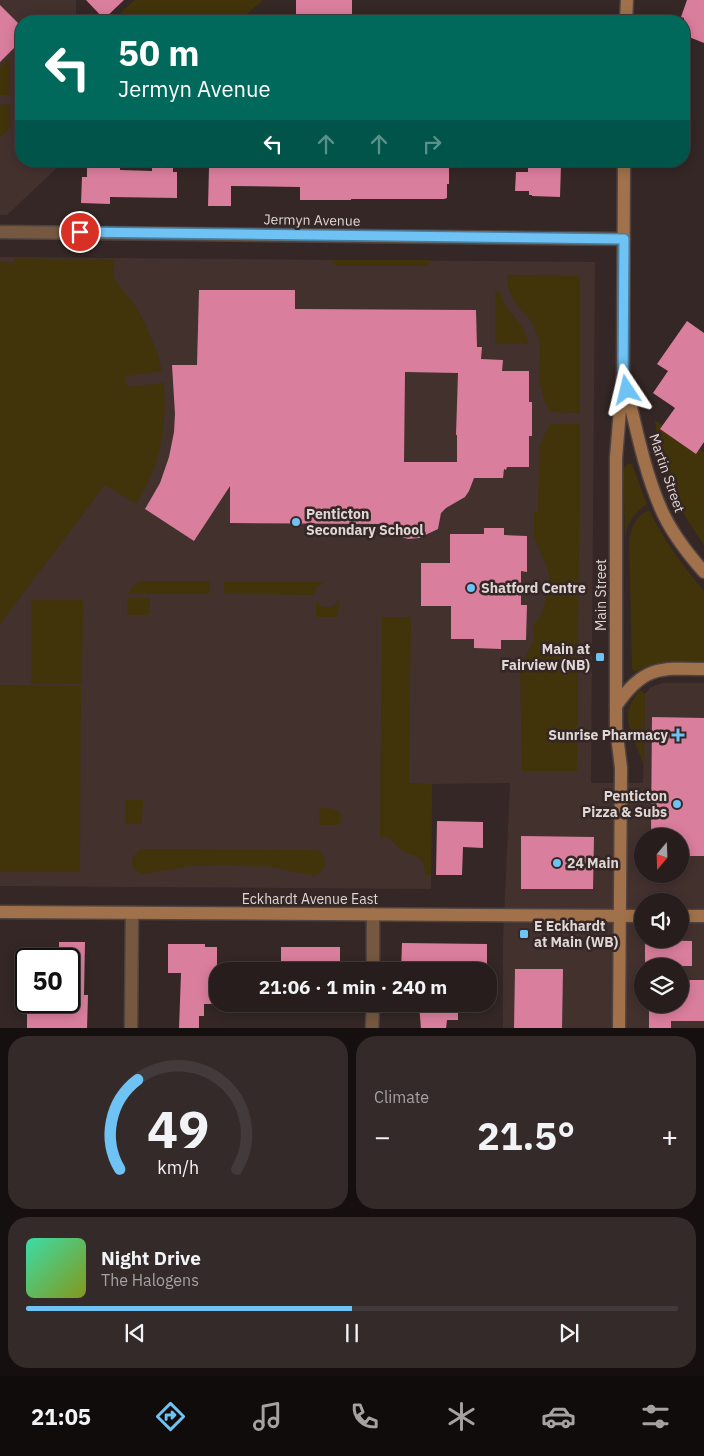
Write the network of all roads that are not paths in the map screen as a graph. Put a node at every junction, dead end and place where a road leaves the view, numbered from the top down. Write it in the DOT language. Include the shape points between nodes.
graph roads {
  1 [pos="627,0"];
  2 [pos="626,15"];
  3 [pos="624,167"];
  4 [pos="0,232"];
  5 [pos="624,239"];
  6 [pos="623,374"];
  7 [pos="704,572"];
  8 [pos="704,669"];
  9 [pos="616,706"];
  10 [pos="0,912"];
  11 [pos="132,913"];
  12 [pos="373,914"];
  13 [pos="619,916"];
  14 [pos="634,916"];
  15 [pos="689,916"];
  16 [pos="704,916"];
  17 [pos="373,962"];
  18 [pos="373,1012"];
  19 [pos="131,1028"];
  20 [pos="372,1028"];
  21 [pos="618,1028"];
  1 -- 2 [label="main road"];
  3 -- 5 [label="main road, Main Street"];
  4 -- 5 [label="street, Jermyn Avenue"];
  5 -- 6 [label="main road, Main Street"];
  6 -- 7 [label="main road, Martin Street" via="643,456 662,510"];
  6 -- 9 [label="main road, Main Street" via="616,458"];
  8 -- 9 [label="main road" via="668,668 650,674 626,691"];
  9 -- 13 [label="main road, Main Street" via="621,768"];
  10 -- 11 [label="main road, Eckhardt Avenue East"];
  11 -- 12 [label="main road, Eckhardt Avenue East"];
  11 -- 19 [label="street"];
  12 -- 13 [label="main road, Eckhardt Avenue East"];
  12 -- 17 [label="street"];
  13 -- 14 [label="main road, Eckhardt Avenue East"];
  13 -- 21 [label="main road, Main Street"];
  15 -- 16 [label="main road"];
  18 -- 20 [label="street"];
}
